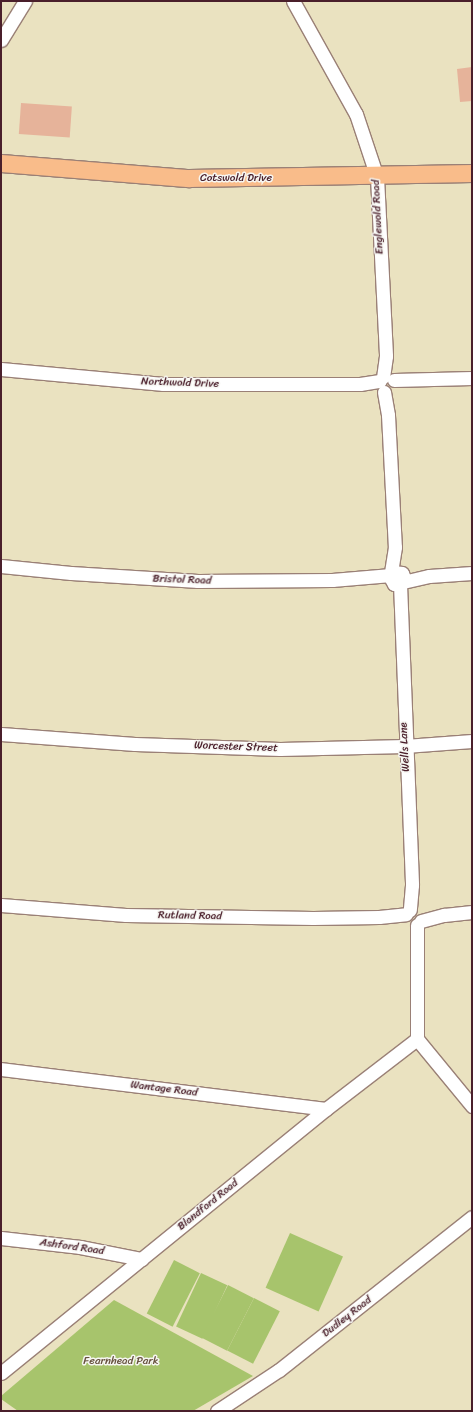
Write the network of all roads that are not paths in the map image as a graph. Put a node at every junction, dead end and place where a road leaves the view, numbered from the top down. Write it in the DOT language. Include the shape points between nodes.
graph roads {
  1 [pos="25,1"];
  2 [pos="294,1"];
  3 [pos="1,40"];
  4 [pos="1,163"];
  5 [pos="472,173"];
  6 [pos="377,177"];
  7 [pos="1,369"];
  8 [pos="472,378"];
  9 [pos="387,384"];
  10 [pos="1,566"];
  11 [pos="472,573"];
  12 [pos="397,578"];
  13 [pos="1,734"];
  14 [pos="472,741"];
  15 [pos="405,746"];
  16 [pos="1,905"];
  17 [pos="472,912"];
  18 [pos="414,917"];
  19 [pos="417,1039"];
  20 [pos="1,1069"];
  21 [pos="472,1106"];
  22 [pos="326,1109"];
  23 [pos="472,1217"];
  24 [pos="1,1238"];
  25 [pos="142,1259"];
  26 [pos="1,1373"];
  27 [pos="217,1411"];
  1 -- 3 [label="street"];
  2 -- 6 [label="street, Englewold Road" via="356,114"];
  4 -- 6 [label="main road, Cotswold Drive" via="189,178"];
  5 -- 6 [label="main road, Cotswold Drive"];
  6 -- 9 [label="street, Englewold Road"];
  7 -- 9 [label="street, Northwold Drive" via="163,384"];
  8 -- 9 [label="street, Northwold Drive"];
  9 -- 12 [label="street, Englewold Road"];
  10 -- 12 [label="street, Bristol Road" via="198,581"];
  11 -- 12 [label="street, Bristol Road"];
  12 -- 15 [label="street, Wells Lane"];
  13 -- 15 [label="street, Worcester Street" via="135,744 272,749"];
  14 -- 15 [label="street, Worcester Street"];
  15 -- 18 [label="street, Wells Lane"];
  16 -- 18 [label="street, Rutland Road" via="126,915"];
  17 -- 18 [label="street, Rutland Road"];
  18 -- 19 [label="street, Wells Lane"];
  19 -- 21 [label="street"];
  19 -- 22 [label="street, Blandford Road"];
  20 -- 22 [label="street, Wantage Road"];
  22 -- 25 [label="street, Blandford Road"];
  23 -- 27 [label="street, Dudley Road" via="279,1370"];
  24 -- 25 [label="street, Ashford Road" via="80,1247"];
  25 -- 26 [label="street, Blandford Road"];
}
